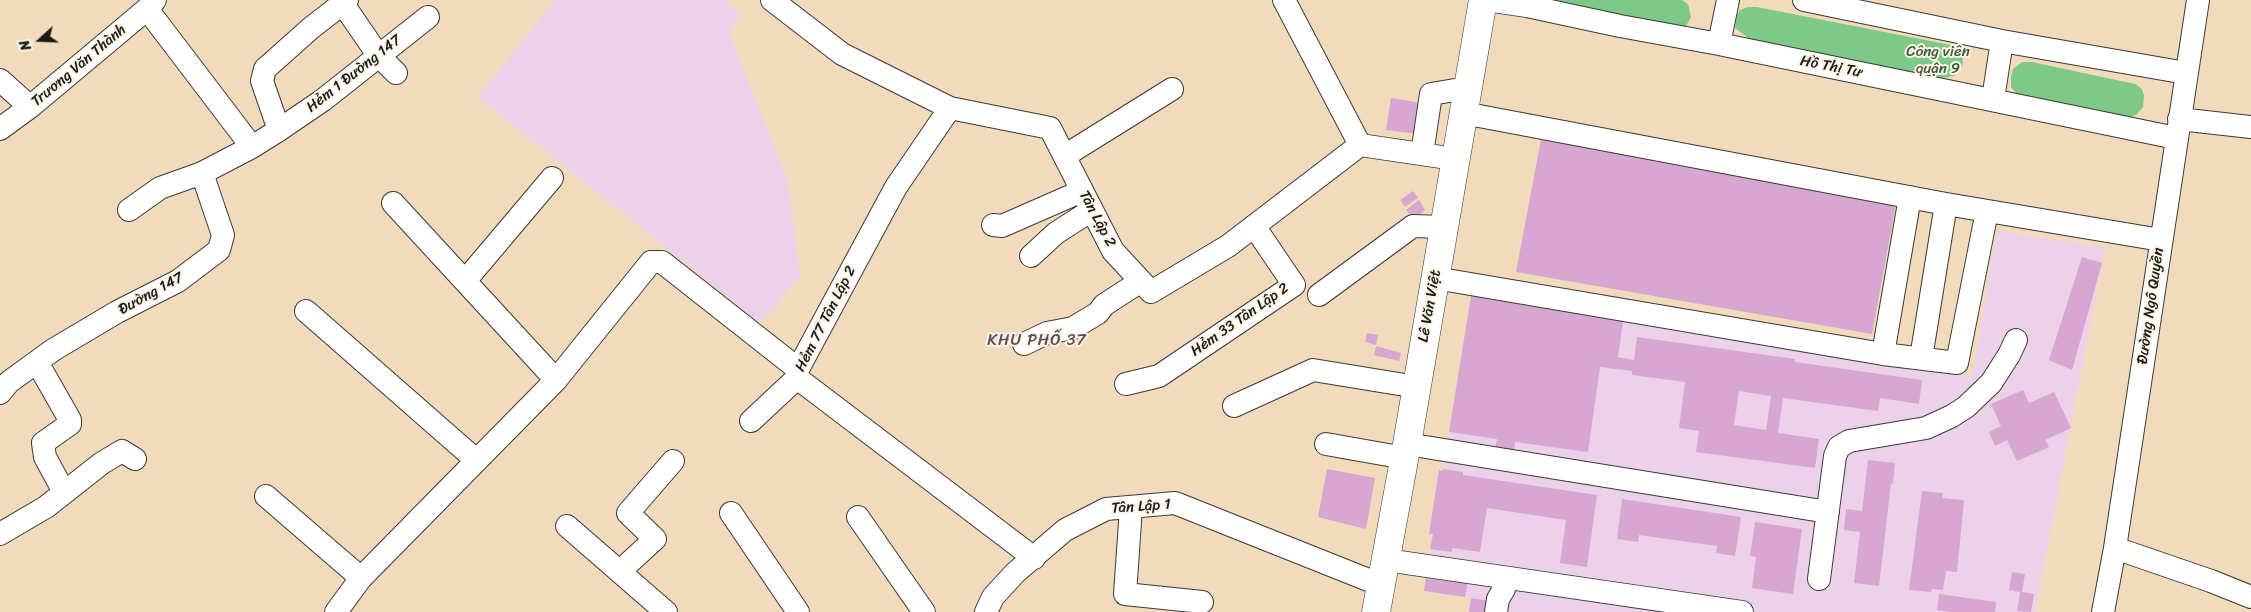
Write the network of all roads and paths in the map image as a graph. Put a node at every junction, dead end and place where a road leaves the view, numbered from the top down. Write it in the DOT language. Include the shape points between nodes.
graph roads {
  1 [pos="772,0"];
  2 [pos="1284,0"];
  3 [pos="1485,0"];
  4 [pos="1728,0"];
  5 [pos="1804,0"];
  6 [pos="2198,0"];
  7 [pos="345,2"];
  8 [pos="151,4"];
  9 [pos="428,17"];
  10 [pos="2002,41"];
  11 [pos="1719,44"];
  12 [pos="378,55"];
  13 [pos="2186,72"];
  14 [pos="396,73"];
  15 [pos="0,80"];
  16 [pos="1172,89"];
  17 [pos="1993,99"];
  18 [pos="1465,100"];
  19 [pos="30,107"];
  20 [pos="950,108"];
  21 [pos="2251,127"];
  22 [pos="0,128"];
  23 [pos="2178,128"];
  24 [pos="279,130"];
  25 [pos="1360,145"];
  26 [pos="252,147"];
  27 [pos="1422,154"];
  28 [pos="1066,155"];
  29 [pos="1455,159"];
  30 [pos="202,173"];
  31 [pos="552,178"];
  32 [pos="1910,197"];
  33 [pos="1087,201"];
  34 [pos="393,202"];
  35 [pos="1946,204"];
  36 [pos="129,210"];
  37 [pos="1987,212"];
  38 [pos="992,225"];
  39 [pos="1254,226"];
  40 [pos="1444,227"];
  41 [pos="2161,240"];
  42 [pos="1031,256"];
  43 [pos="1435,278"];
  44 [pos="465,281"];
  45 [pos="1141,281"];
  46 [pos="1319,295"];
  47 [pos="306,311"];
  48 [pos="2016,340"];
  49 [pos="1024,344"];
  50 [pos="1884,354"];
  51 [pos="1921,358"];
  52 [pos="37,362"];
  53 [pos="798,374"];
  54 [pos="556,380"];
  55 [pos="1126,384"];
  56 [pos="1417,387"];
  57 [pos="0,393"];
  58 [pos="1234,406"];
  59 [pos="751,421"];
  60 [pos="1326,444"];
  61 [pos="1406,451"];
  62 [pos="135,459"];
  63 [pos="476,460"];
  64 [pos="673,461"];
  65 [pos="64,492"];
  66 [pos="266,496"];
  67 [pos="1131,508"];
  68 [pos="1828,512"];
  69 [pos="731,513"];
  70 [pos="858,518"];
  71 [pos="567,526"];
  72 [pos="0,534"];
  73 [pos="2115,548"];
  74 [pos="1034,558"];
  75 [pos="620,571"];
  76 [pos="1383,572"];
  77 [pos="361,578"];
  78 [pos="1819,579"];
  79 [pos="1505,583"];
  80 [pos="2251,597"];
  81 [pos="1202,602"];
  82 [pos="336,612"];
  83 [pos="666,612"];
  84 [pos="798,612"];
  85 [pos="924,612"];
  86 [pos="986,612"];
  87 [pos="1376,612"];
  88 [pos="1496,612"];
  89 [pos="1509,612"];
  90 [pos="1742,612"];
  91 [pos="2103,612"];
  1 -- 20 [label="street, Tân Lập 2" via="842,54"];
  2 -- 25 [label="street"];
  3 -- 11 [label="street, Hồ Thị Tư"];
  3 -- 18 [label="main road, Lê Văn Việt"];
  4 -- 11 [label="street"];
  5 -- 10 [label="street"];
  6 -- 13 [label="street, Đường Ngô Quyền"];
  7 -- 12 [label="street"];
  7 -- 24 [label="street" via="265,70 262,81"];
  8 -- 19 [label="street, Trương Văn Thành"];
  8 -- 26 [label="street"];
  9 -- 12 [label="street, Hẻm 1 Đường 147"];
  10 -- 13 [label="street"];
  10 -- 17 [label="street"];
  11 -- 17 [label="street, Hồ Thị Tư"];
  12 -- 14 [label="street"];
  12 -- 24 [label="street, Hẻm 1 Đường 147" via="323,100"];
  13 -- 23 [label="street, Đường Ngô Quyền"];
  15 -- 19 [label="street"];
  16 -- 28 [label="street"];
  17 -- 23 [label="street, Hồ Thị Tư"];
  18 -- 27 [label="street" via="1431,94"];
  18 -- 29 [label="main road, Lê Văn Việt"];
  18 -- 32 [label="street"];
  19 -- 22 [label="street, Trương Văn Thành"];
  20 -- 28 [label="street, Tân Lập 2" via="1050,128"];
  20 -- 53 [label="street, Hẻm 77 Tân Lập 2" via="896,187"];
  21 -- 23 [label="street, Hồ Thị Tư"];
  23 -- 41 [label="street, Đường Ngô Quyền"];
  24 -- 26 [label="street"];
  25 -- 27 [label="street"];
  25 -- 39 [label="street, Tân Lập 2"];
  26 -- 30 [label="street"];
  27 -- 29 [label="street"];
  28 -- 33 [label="street, Tân Lập 2"];
  29 -- 40 [label="main road, Lê Văn Việt"];
  30 -- 36 [label="street" via="160,188"];
  30 -- 52 [label="street, Đường 147" via="223,236 219,250 178,281 117,312"];
  31 -- 44 [label="street"];
  32 -- 35 [label="street"];
  32 -- 50 [label="street"];
  33 -- 38 [label="street" via="1002,226"];
  33 -- 42 [label="street"];
  33 -- 45 [label="street, Tân Lập 2" via="1113,251"];
  34 -- 44 [label="street"];
  35 -- 37 [label="street"];
  35 -- 51 [label="street"];
  37 -- 41 [label="street"];
  37 -- 51 [label="street" via="1957,363"];
  39 -- 45 [label="street, Tân Lập 2" via="1228,246 1151,292"];
  39 -- 55 [label="street, Hẻm 33 Tân Lập 2" via="1294,285 1158,376"];
  40 -- 43 [label="main road, Lê Văn Việt"];
  40 -- 46 [label="street" via="1413,226"];
  41 -- 73 [label="street, Đường Ngô Quyền"];
  43 -- 50 [label="street"];
  43 -- 56 [label="main road, Lê Văn Việt"];
  44 -- 54 [label="street"];
  45 -- 49 [label="street" via="1073,328 1047,333"];
  47 -- 63 [label="street"];
  48 -- 68 [label="street" via="1991,383 1952,416 1926,428 1849,441 1839,447"];
  50 -- 51 [label="street"];
  52 -- 57 [label="street, Đường 147" via="9,382"];
  52 -- 65 [label="street" via="70,420 70,424 43,443"];
  53 -- 54 [label="street" via="657,260 651,262"];
  53 -- 59 [label="street"];
  53 -- 74 [label="street, Hẻm 77 Tân Lập 2"];
  54 -- 63 [label="street"];
  56 -- 58 [label="street" via="1314,370"];
  56 -- 61 [label="main road, Lê Văn Việt"];
  60 -- 61 [label="street"];
  61 -- 68 [label="street"];
  61 -- 76 [label="main road, Lê Văn Việt"];
  62 -- 65 [label="street" via="122,451"];
  63 -- 77 [label="street"];
  64 -- 75 [label="street" via="628,513 655,538"];
  65 -- 72 [label="street" via="46,507"];
  66 -- 77 [label="street"];
  67 -- 74 [label="street, Tân Lập 1" via="1106,509 1087,518 1065,530"];
  67 -- 76 [label="street, Tân Lập 1" via="1174,504"];
  67 -- 81 [label="street" via="1125,594"];
  68 -- 78 [label="street"];
  69 -- 84 [label="street"];
  70 -- 85 [label="street"];
  71 -- 75 [label="street"];
  73 -- 80 [label="street"];
  73 -- 91 [label="street, Đường Ngô Quyền"];
  74 -- 86 [label="street, Tân Lập 1" via="993,597"];
  75 -- 83 [label="street"];
  76 -- 79 [label="street, Tân Lập 1"];
  76 -- 87 [label="main road, Lê Văn Việt"];
  77 -- 82 [label="street"];
  79 -- 88 [label="street"];
  79 -- 89 [label="street" via="1510,598"];
  79 -- 90 [label="street, Tân Lập 1"];
}
